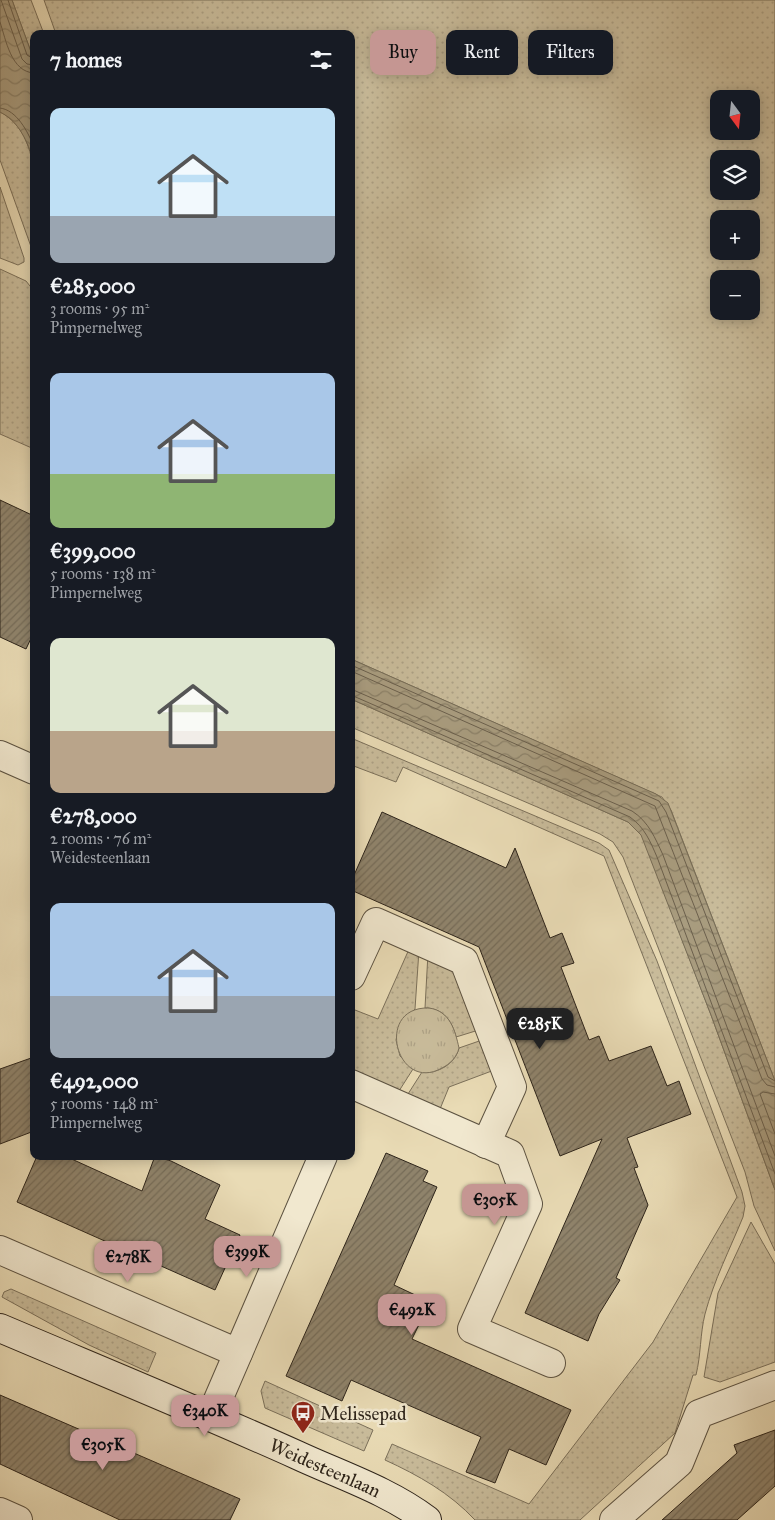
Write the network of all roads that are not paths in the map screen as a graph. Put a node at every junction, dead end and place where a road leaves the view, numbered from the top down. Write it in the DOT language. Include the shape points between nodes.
graph roads {
  1 [pos="0,755"];
  2 [pos="30,768"];
  3 [pos="355,967"];
  4 [pos="355,1088"];
  5 [pos="486,1144"];
  6 [pos="321,1160"];
  7 [pos="0,1250"];
  8 [pos="0,1328"];
  9 [pos="238,1352"];
  10 [pos="551,1363"];
  11 [pos="775,1385"];
  12 [pos="211,1416"];
  13 [pos="0,1512"];
  14 [pos="18,1520"];
  15 [pos="426,1520"];
  16 [pos="614,1520"];
  1 -- 2 [label="street"];
  3 -- 5 [label="street" via="376,922 464,961 512,1087"];
  4 -- 5 [label="street"];
  5 -- 10 [label="street" via="510,1154 528,1204 472,1329"];
  6 -- 9 [label="street"];
  7 -- 9 [label="street"];
  8 -- 12 [label="street, Weidesteenlaan"];
  9 -- 12 [label="street"];
  11 -- 16 [label="street" via="698,1414 679,1463"];
  12 -- 15 [label="street, Weidesteenlaan" via="395,1500"];
  13 -- 14 [label="street"];
}
